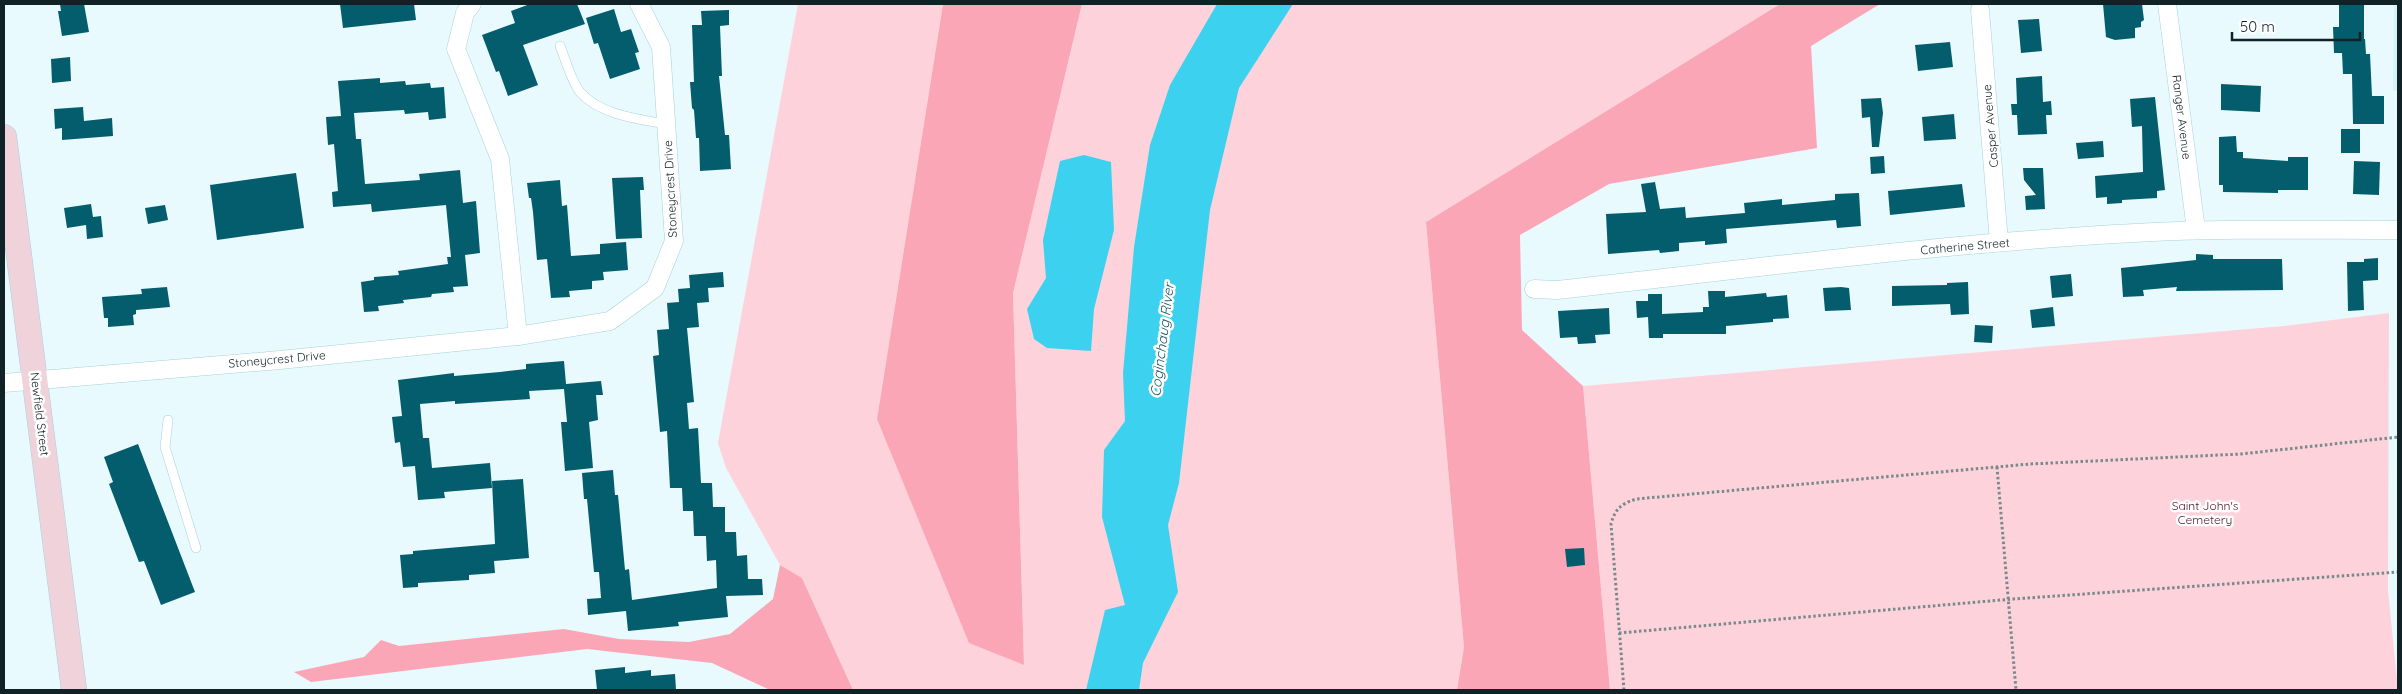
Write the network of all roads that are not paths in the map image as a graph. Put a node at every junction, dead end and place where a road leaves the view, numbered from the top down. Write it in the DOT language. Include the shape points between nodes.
graph roads {
  1 [pos="472,4"];
  2 [pos="639,4"];
  3 [pos="2167,4"];
  4 [pos="1980,10"];
  5 [pos="560,46"];
  6 [pos="666,124"];
  7 [pos="4,137"];
  8 [pos="2196,230"];
  9 [pos="2398,230"];
  10 [pos="1999,242"];
  11 [pos="1534,290"];
  12 [pos="518,336"];
  13 [pos="35,380"];
  14 [pos="4,383"];
  15 [pos="168,420"];
  16 [pos="196,548"];
  17 [pos="74,690"];
  1 -- 12 [label="street" via="465,13 456,49 500,159"];
  2 -- 6 [label="street, Stoneycrest Drive" via="661,47"];
  3 -- 8 [label="street, Ranger Avenue"];
  4 -- 10 [label="street, Casper Avenue"];
  5 -- 6 [label="lane" via="579,92 594,103 629,118"];
  6 -- 12 [label="street, Stoneycrest Drive" via="674,242 655,288 610,321"];
  7 -- 13 [label="main road, Newfield Street"];
  8 -- 9 [label="street, Catherine Street"];
  8 -- 10 [label="street, Catherine Street"];
  10 -- 11 [label="street, Catherine Street"];
  12 -- 13 [label="street, Stoneycrest Drive"];
  13 -- 14 [label="street, Stoneycrest Drive"];
  13 -- 17 [label="main road, Newfield Street"];
  15 -- 16 [label="lane" via="165,448"];
}
